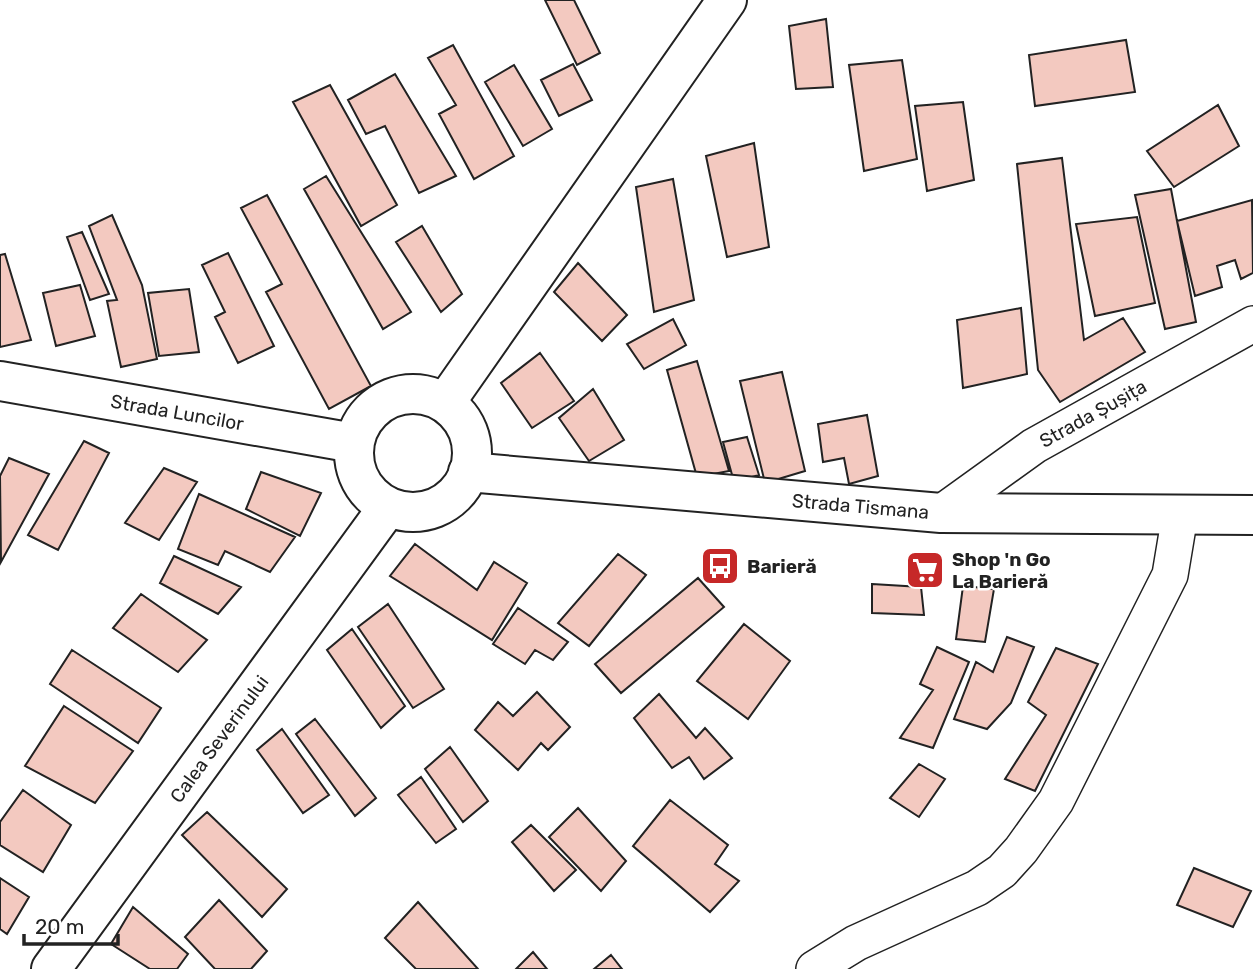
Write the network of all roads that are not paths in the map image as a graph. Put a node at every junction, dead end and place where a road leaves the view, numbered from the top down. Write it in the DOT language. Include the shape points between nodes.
graph roads {
  1 [pos="727,0"];
  2 [pos="1253,324"];
  3 [pos="0,381"];
  4 [pos="445,403"];
  5 [pos="354,443"];
  6 [pos="468,472"];
  7 [pos="388,507"];
  8 [pos="941,513"];
  9 [pos="1180,514"];
  10 [pos="1253,515"];
  11 [pos="51,969"];
  12 [pos="814,969"];
  1 -- 4 [label="main road"];
  2 -- 8 [label="street, Strada Șușița" via="1034,446"];
  3 -- 5 [label="main road, Strada Luncilor"];
  4 -- 5 [label="main road" via="408,394 389,398 361,424"];
  4 -- 6 [label="main road" via="469,434"];
  5 -- 7 [label="main road" via="360,481"];
  6 -- 7 [label="main road" via="445,503 407,512"];
  6 -- 8 [label="main road, Strada Tismana"];
  7 -- 11 [label="main road, Calea Severinului"];
  8 -- 9 [label="main road, Strada Tismana"];
  9 -- 10 [label="main road, Strada Tismana"];
  9 -- 12 [label="street" via="1170,575 1056,801 1021,850 977,888 856,943"];
}
